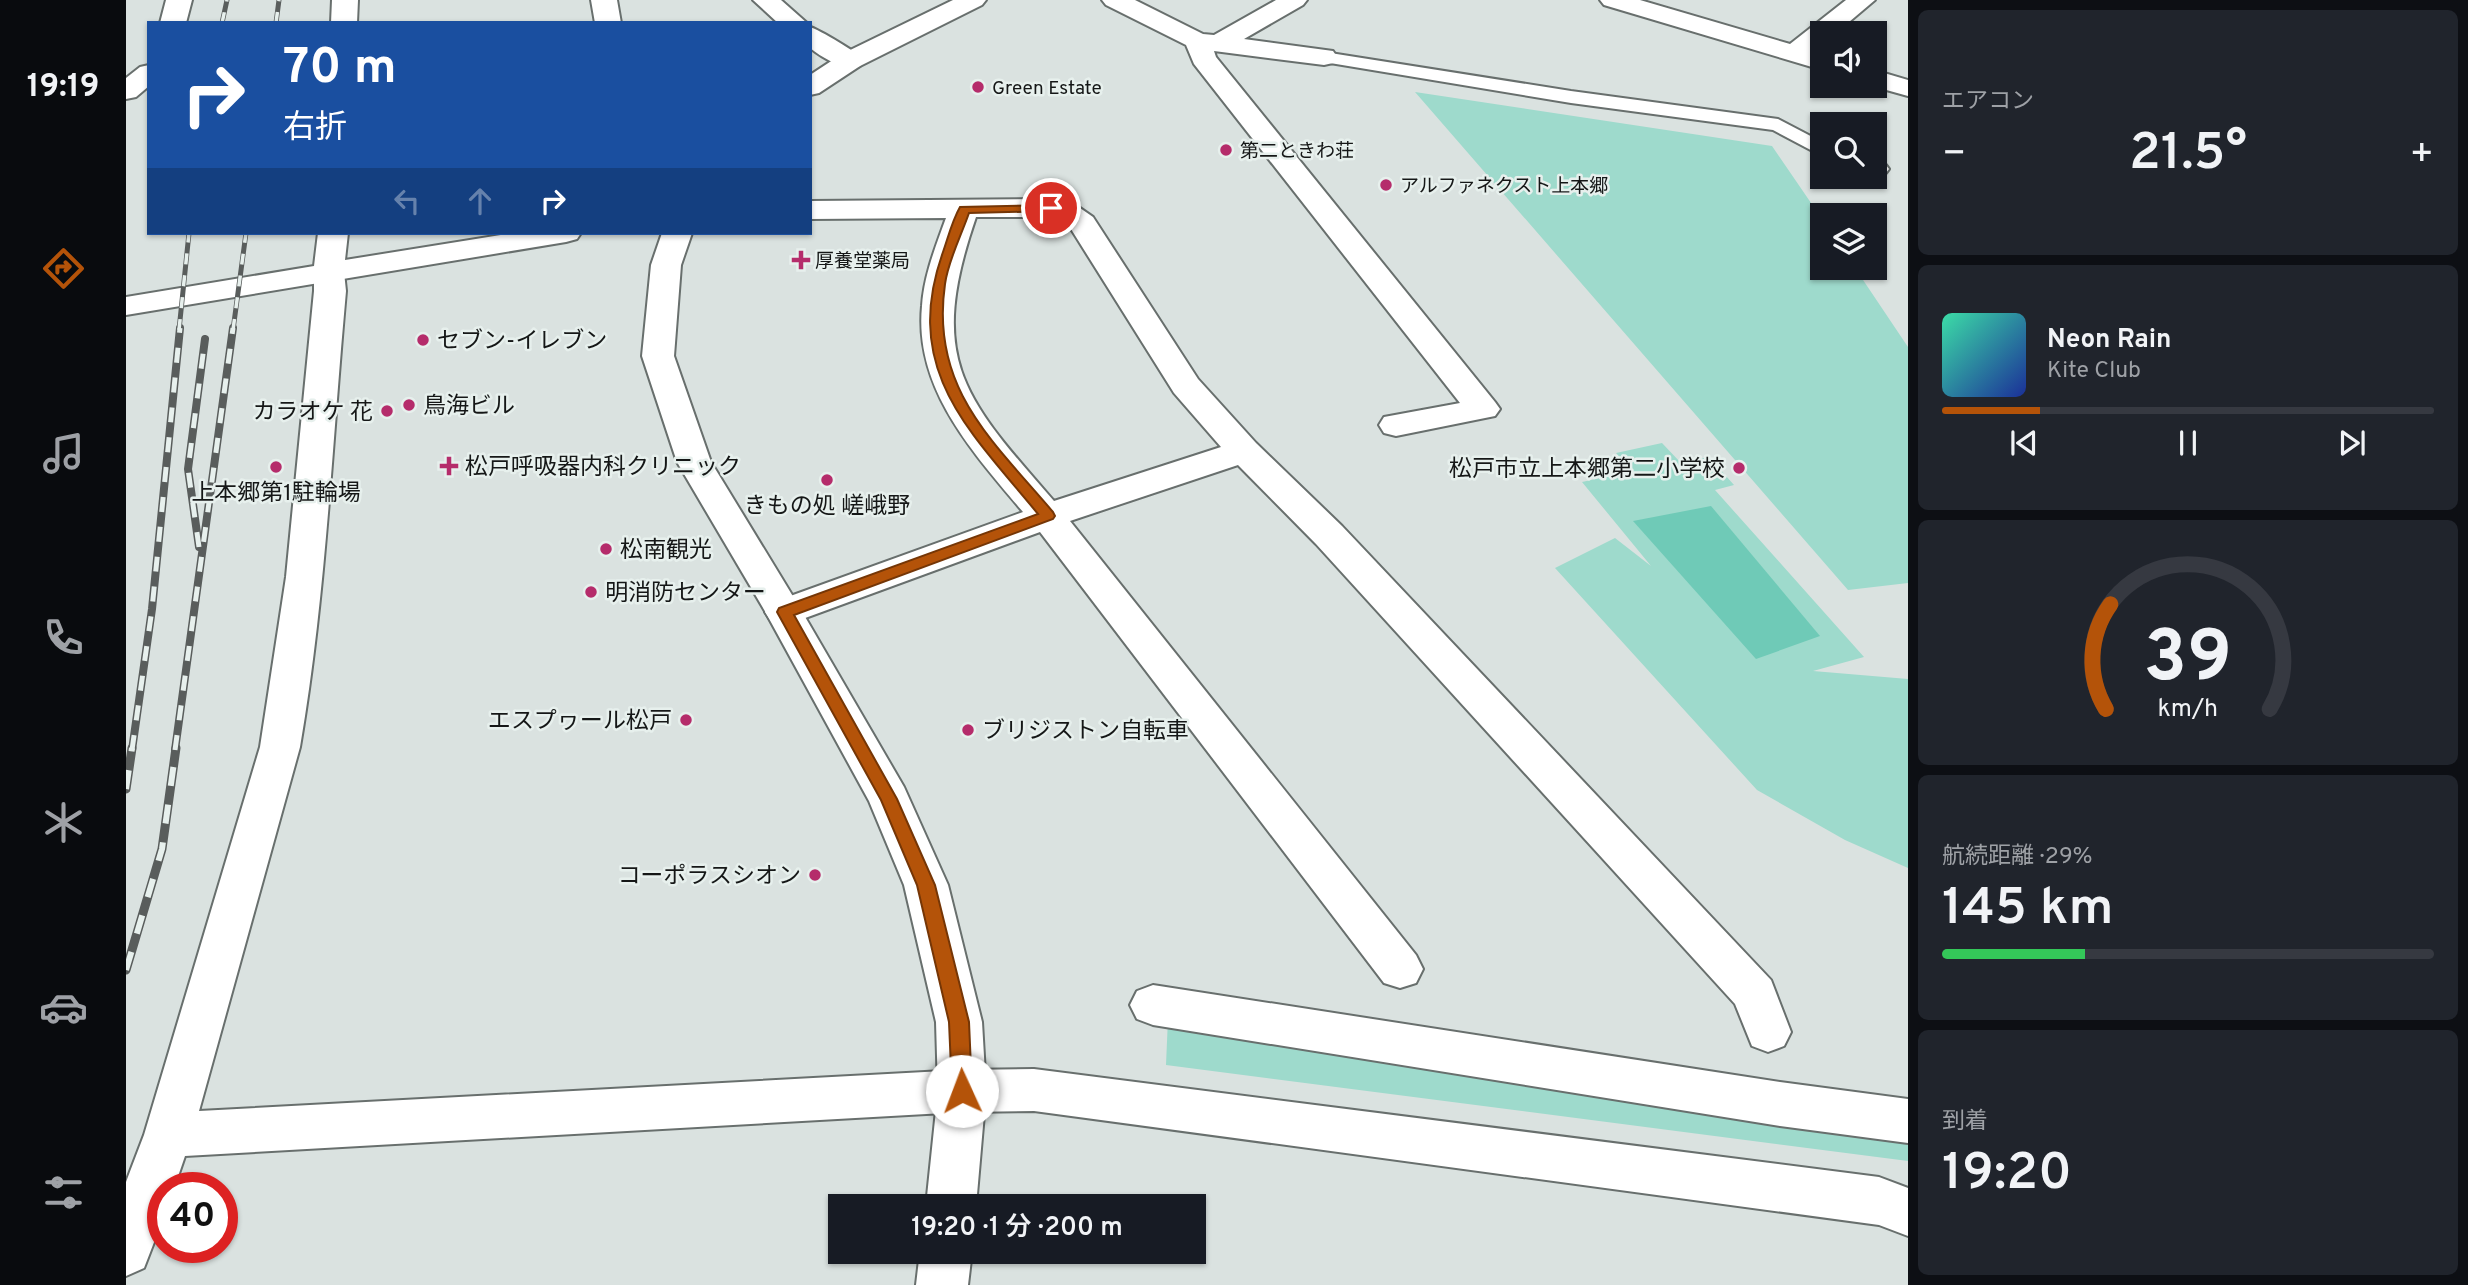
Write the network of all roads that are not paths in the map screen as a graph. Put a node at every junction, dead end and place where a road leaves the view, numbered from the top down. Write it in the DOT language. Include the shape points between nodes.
graph roads {
  1 [pos="179,0"];
  2 [pos="345,0"];
  3 [pos="604,0"];
  4 [pos="766,0"];
  5 [pos="973,0"];
  6 [pos="1115,0"];
  7 [pos="1294,0"];
  8 [pos="1613,0"];
  9 [pos="1862,0"];
  10 [pos="174,21"];
  11 [pos="344,21"];
  12 [pos="608,21"];
  13 [pos="792,21"];
  14 [pos="812,37"];
  15 [pos="1208,42"];
  16 [pos="1794,54"];
  17 [pos="1324,57"];
  18 [pos="1810,59"];
  19 [pos="851,60"];
  20 [pos="147,75"];
  21 [pos="1887,82"];
  22 [pos="812,87"];
  23 [pos="1908,88"];
  24 [pos="126,91"];
  25 [pos="1810,143"];
  26 [pos="812,210"];
  27 [pos="964,210"];
  28 [pos="333,235"];
  29 [pos="554,235"];
  30 [pos="676,235"];
  31 [pos="329,272"];
  32 [pos="126,306"];
  33 [pos="1396,425"];
  34 [pos="1244,451"];
  35 [pos="1048,516"];
  36 [pos="784,612"];
  37 [pos="1400,969"];
  38 [pos="1153,1004"];
  39 [pos="1768,1032"];
  40 [pos="962,1091"];
  41 [pos="1908,1121"];
  42 [pos="169,1135"];
  43 [pos="952,1194"];
  44 [pos="1908,1212"];
  45 [pos="126,1251"];
  46 [pos="944,1264"];
  47 [pos="942,1285"];
  1 -- 10 [label="street"];
  2 -- 11 [label="street"];
  3 -- 12 [label="street"];
  4 -- 13 [label="street"];
  5 -- 19 [label="street"];
  6 -- 15 [label="street" via="1165,27"];
  7 -- 15 [label="street"];
  8 -- 16 [label="street"];
  9 -- 16 [label="street"];
  14 -- 19 [label="street"];
  15 -- 17 [label="street"];
  15 -- 33 [label="street" via="1203,58 1483,409"];
  16 -- 18 [label="street"];
  17 -- 25 [label="lane" via="1778,125"];
  19 -- 22 [label="street"];
  20 -- 24 [label="street"];
  21 -- 23 [label="street"];
  26 -- 27 [label="street"];
  27 -- 34 [label="street" via="1051,208 1082,223 1186,386"];
  27 -- 35 [label="street" via="939,282 936,326 942,364 972,425"];
  28 -- 31 [label="street"];
  29 -- 31 [label="street"];
  30 -- 36 [label="street" via="666,265 657,356 694,461"];
  31 -- 32 [label="street"];
  31 -- 42 [label="street" via="309,528 289,702 240,892"];
  34 -- 35 [label="street"];
  34 -- 39 [label="street" via="1329,535 1755,994"];
  35 -- 36 [label="street"];
  35 -- 37 [label="street"];
  36 -- 40 [label="street" via="889,799 926,885 959,1022"];
  38 -- 41 [label="street"];
  40 -- 42 [label="street"];
  40 -- 43 [label="street"];
  40 -- 44 [label="street" via="1034,1090 1102,1098 1879,1201"];
  42 -- 45 [label="street"];
  46 -- 47 [label="street"];
}
